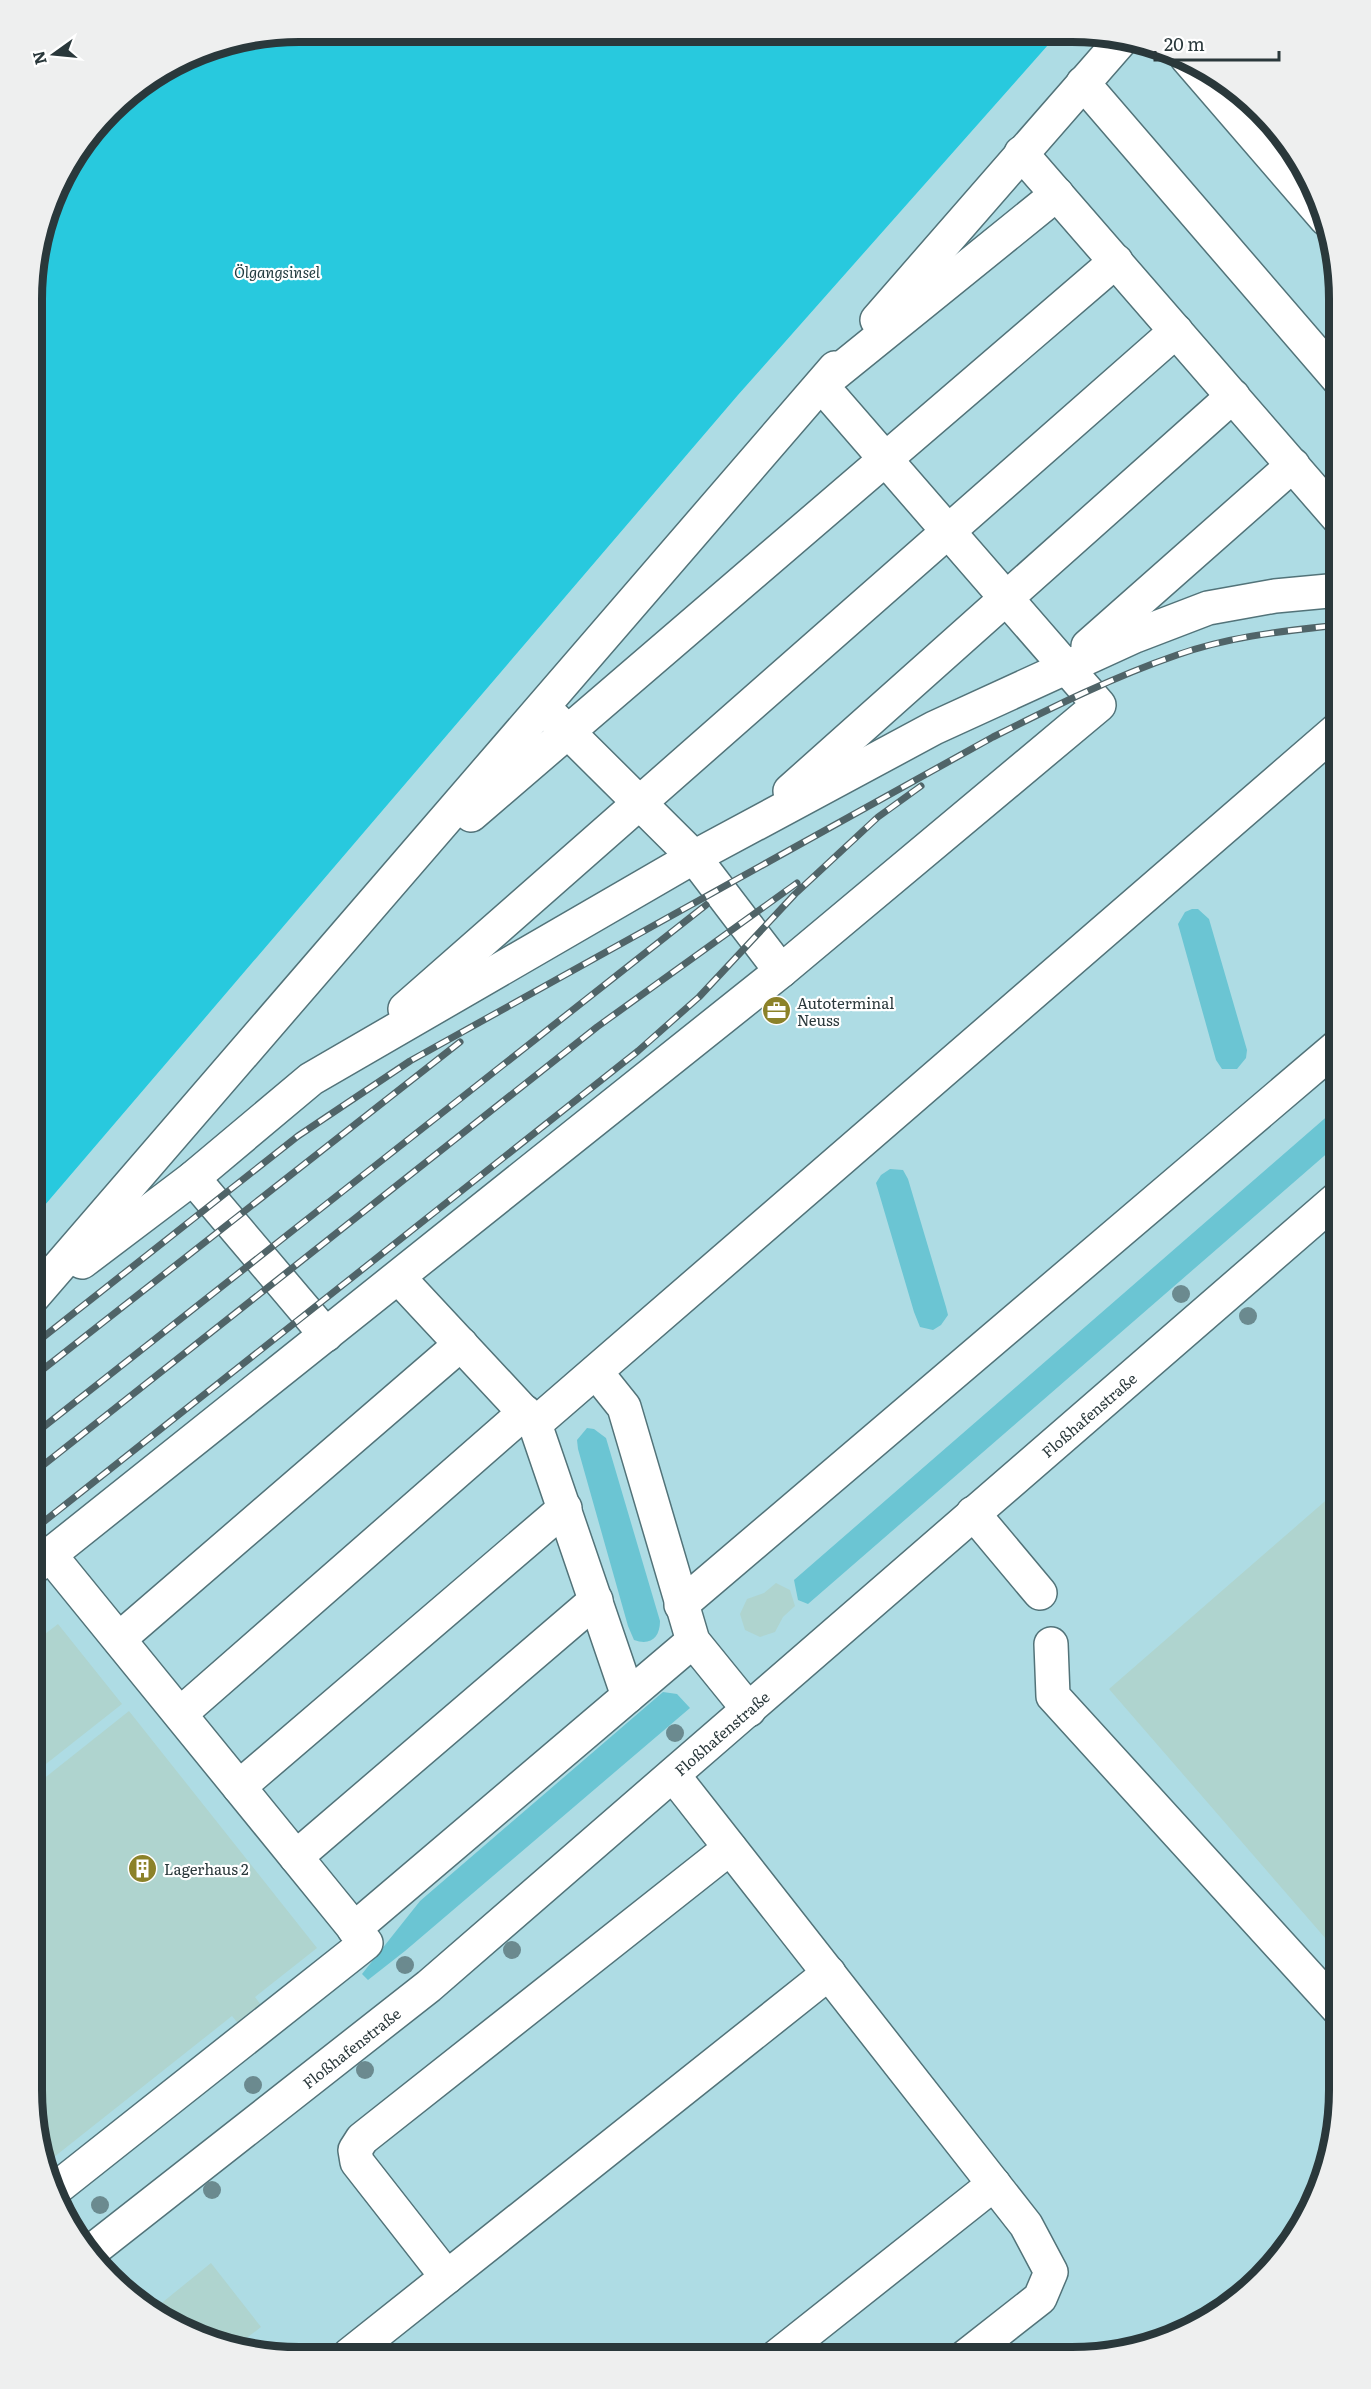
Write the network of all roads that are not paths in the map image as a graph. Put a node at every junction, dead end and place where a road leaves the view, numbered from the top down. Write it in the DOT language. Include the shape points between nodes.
graph roads {
  1 [pos="1116,46"];
  2 [pos="1205,79"];
  3 [pos="1083,83"];
  4 [pos="1021,153"];
  5 [pos="1057,194"];
  6 [pos="1307,197"];
  7 [pos="1116,261"];
  8 [pos="1176,331"];
  9 [pos="1329,367"];
  10 [pos="821,385"];
  11 [pos="1233,396"];
  12 [pos="886,460"];
  13 [pos="1293,465"];
  14 [pos="1329,506"];
  15 [pos="948,531"];
  16 [pos="1329,591"];
  17 [pos="1006,600"];
  18 [pos="1065,667"];
  19 [pos="543,707"];
  20 [pos="569,732"];
  21 [pos="1329,737"];
  22 [pos="640,803"];
  23 [pos="748,828"];
  24 [pos="694,857"];
  25 [pos="396,878"];
  26 [pos="781,970"];
  27 [pos="1329,1054"];
  28 [pos="347,1059"];
  29 [pos="193,1178"];
  30 [pos="1329,1206"];
  31 [pos="399,1278"];
  32 [pos="42,1289"];
  33 [pos="42,1292"];
  34 [pos="326,1335"];
  35 [pos="461,1344"];
  36 [pos="596,1372"];
  37 [pos="530,1418"];
  38 [pos="565,1508"];
  39 [pos="973,1513"];
  40 [pos="42,1561"];
  41 [pos="42,1563"];
  42 [pos="1040,1593"];
  43 [pos="596,1600"];
  44 [pos="681,1605"];
  45 [pos="119,1639"];
  46 [pos="693,1641"];
  47 [pos="1051,1644"];
  48 [pos="628,1696"];
  49 [pos="749,1710"];
  50 [pos="180,1714"];
  51 [pos="673,1775"];
  52 [pos="239,1787"];
  53 [pos="730,1848"];
  54 [pos="296,1857"];
  55 [pos="354,1929"];
  56 [pos="829,1973"];
  57 [pos="1329,1999"];
  58 [pos="994,2184"];
  59 [pos="61,2185"];
  60 [pos="96,2247"];
  61 [pos="447,2277"];
  62 [pos="359,2347"];
  63 [pos="789,2347"];
  64 [pos="978,2347"];
  1 -- 3 [label="street"];
  2 -- 6 [label="street"];
  3 -- 4 [label="street"];
  3 -- 9 [label="street"];
  4 -- 5 [label="street"];
  4 -- 10 [label="street"];
  5 -- 7 [label="street"];
  5 -- 10 [label="street"];
  7 -- 8 [label="street"];
  7 -- 12 [label="street"];
  8 -- 11 [label="street"];
  8 -- 15 [label="street"];
  10 -- 12 [label="street"];
  10 -- 19 [label="street"];
  11 -- 13 [label="street"];
  11 -- 17 [label="street"];
  12 -- 15 [label="street"];
  12 -- 20 [label="street"];
  13 -- 14 [label="street"];
  13 -- 18 [label="street"];
  15 -- 17 [label="street"];
  15 -- 22 [label="street"];
  16 -- 18 [label="street" via="1208,608"];
  17 -- 18 [label="street"];
  17 -- 23 [label="street"];
  18 -- 23 [label="street" via="934,728"];
  18 -- 26 [label="street" via="1099,705"];
  19 -- 20 [label="street"];
  19 -- 25 [label="street"];
  20 -- 22 [label="street"];
  20 -- 25 [label="street"];
  21 -- 36 [label="street"];
  22 -- 24 [label="street"];
  22 -- 28 [label="street"];
  23 -- 24 [label="street"];
  24 -- 26 [label="street"];
  24 -- 28 [label="street"];
  25 -- 32 [label="street"];
  26 -- 31 [label="street"];
  27 -- 44 [label="street"];
  28 -- 29 [label="street" via="311,1079"];
  29 -- 33 [label="street"];
  29 -- 34 [label="street"];
  30 -- 39 [label="street, Floßhafenstraße"];
  31 -- 34 [label="street"];
  31 -- 35 [label="street"];
  34 -- 40 [label="street"];
  35 -- 37 [label="street"];
  35 -- 45 [label="street"];
  36 -- 37 [label="street"];
  36 -- 44 [label="street" via="624,1407"];
  37 -- 38 [label="street"];
  37 -- 50 [label="street"];
  38 -- 43 [label="street"];
  38 -- 52 [label="street"];
  39 -- 42 [label="street"];
  39 -- 49 [label="street, Floßhafenstraße"];
  41 -- 45 [label="street"];
  43 -- 48 [label="street"];
  43 -- 54 [label="street"];
  44 -- 46 [label="street"];
  45 -- 50 [label="street"];
  46 -- 48 [label="street"];
  46 -- 49 [label="street"];
  47 -- 57 [label="street" via="1053,1696"];
  48 -- 55 [label="street"];
  49 -- 51 [label="street, Floßhafenstraße"];
  50 -- 52 [label="street"];
  51 -- 53 [label="street"];
  51 -- 60 [label="street, Floßhafenstraße" via="429,1986"];
  52 -- 54 [label="street"];
  53 -- 56 [label="street"];
  53 -- 61 [label="street" via="362,2139 355,2150 357,2162"];
  54 -- 55 [label="street"];
  55 -- 59 [label="street" via="366,1943"];
  56 -- 58 [label="street"];
  56 -- 61 [label="street"];
  58 -- 63 [label="street"];
  58 -- 64 [label="street" via="1026,2225 1051,2272 1040,2298"];
  61 -- 62 [label="street"];
}
